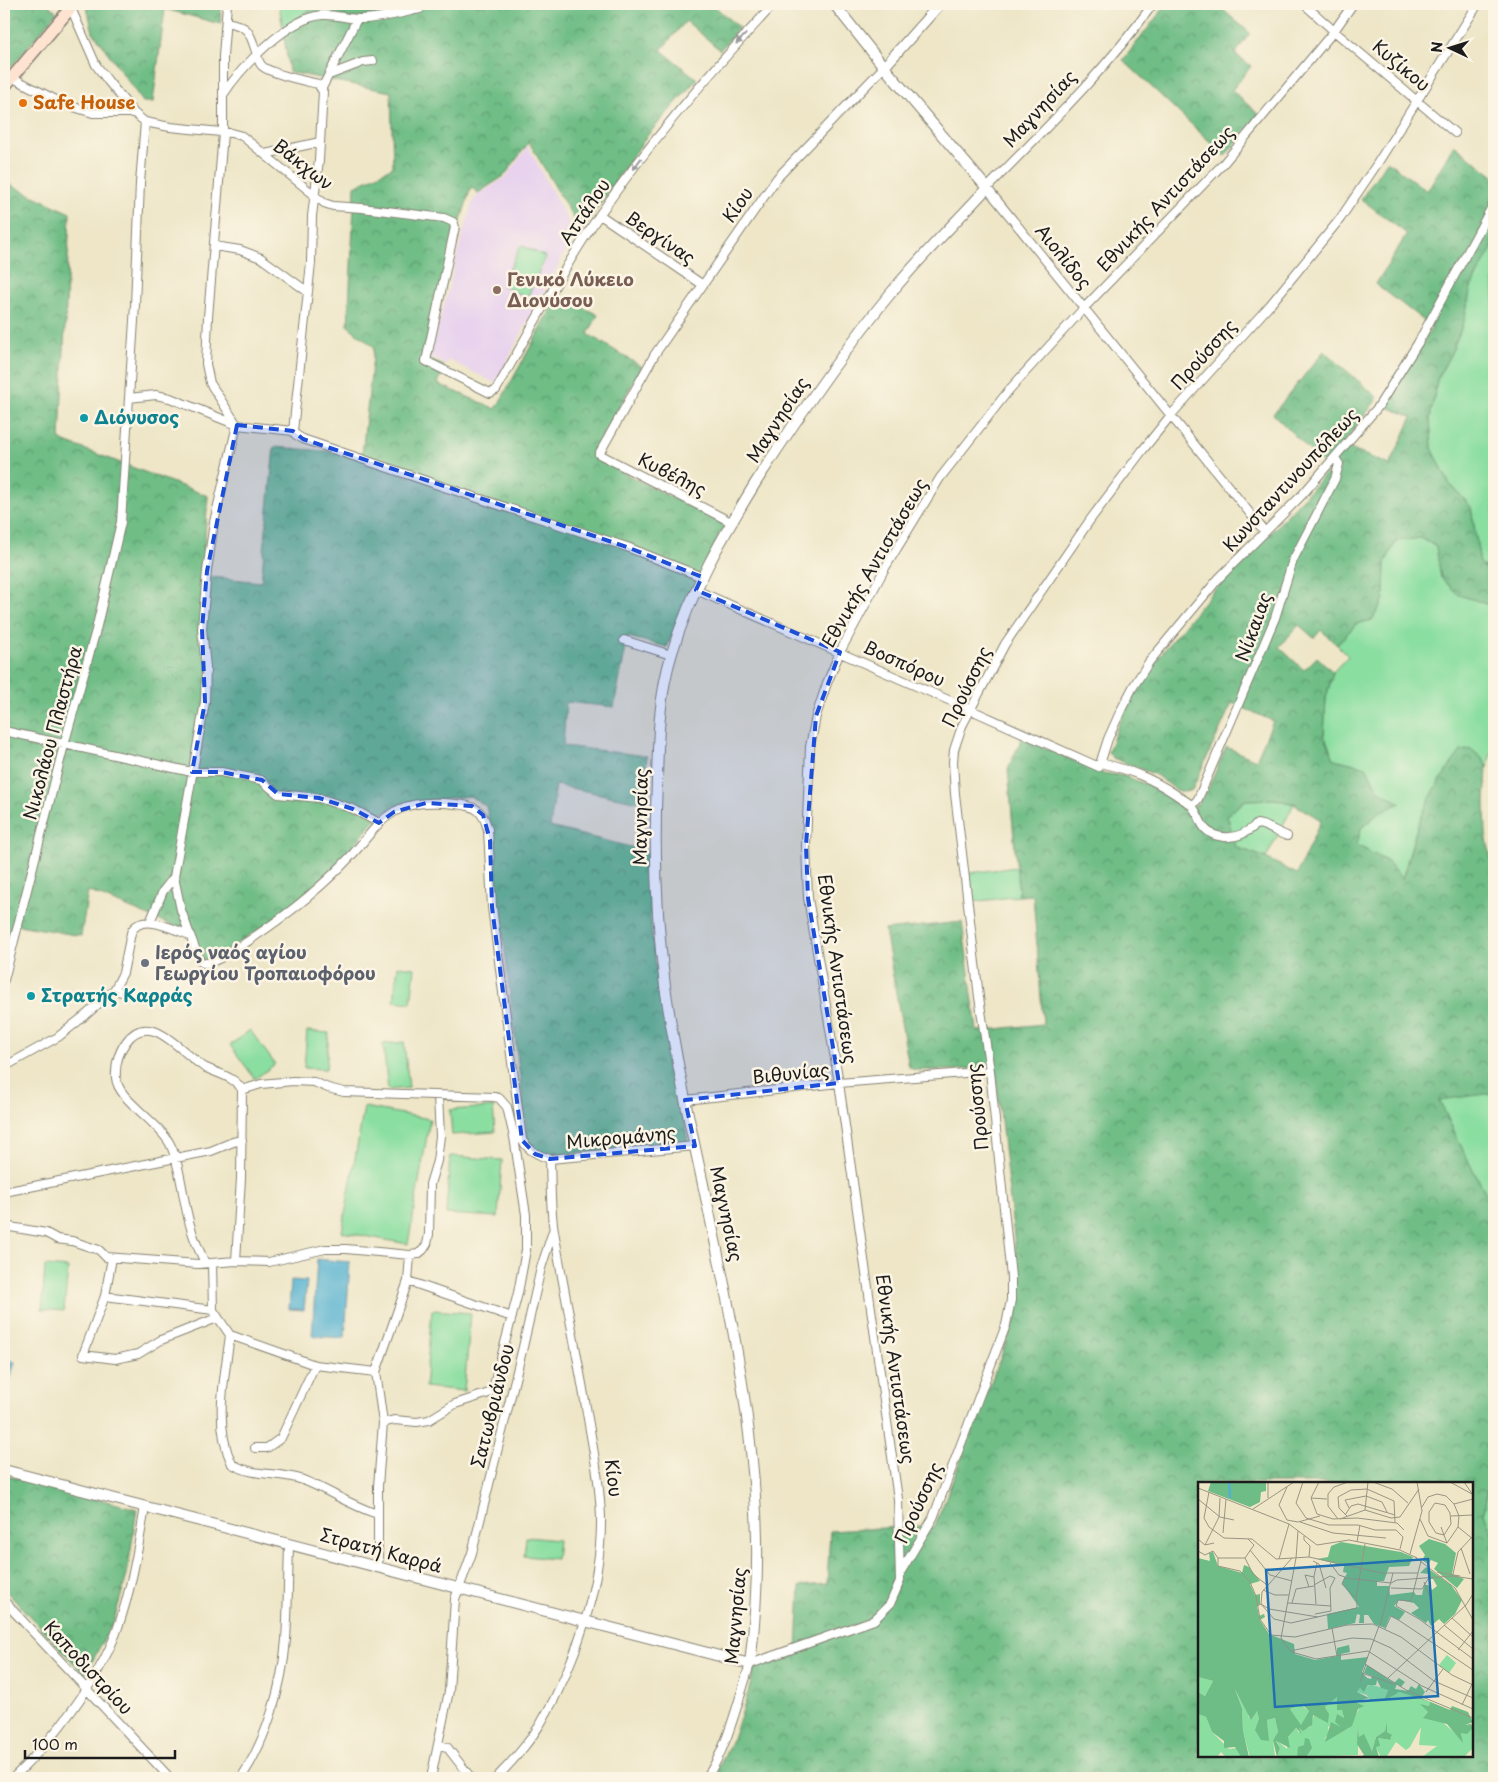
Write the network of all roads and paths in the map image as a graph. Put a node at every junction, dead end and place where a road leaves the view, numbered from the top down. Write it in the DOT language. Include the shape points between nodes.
graph roads {
  1 [pos="226,4"];
  2 [pos="774,4"];
  3 [pos="834,4"];
  4 [pos="940,4"];
  5 [pos="1153,4"];
  6 [pos="1304,4"];
  7 [pos="1353,4"];
  8 [pos="1478,4"];
  9 [pos="73,6"];
  10 [pos="420,9"];
  11 [pos="357,19"];
  12 [pos="226,22"];
  13 [pos="1334,31"];
  14 [pos="257,55"];
  15 [pos="373,61"];
  16 [pos="884,67"];
  17 [pos="329,75"];
  18 [pos="7,82"];
  19 [pos="322,88"];
  20 [pos="223,95"];
  21 [pos="1418,100"];
  22 [pos="134,113"];
  23 [pos="145,122"];
  24 [pos="223,132"];
  25 [pos="1456,133"];
  26 [pos="320,142"];
  27 [pos="265,154"];
  28 [pos="987,188"];
  29 [pos="315,196"];
  30 [pos="1494,203"];
  31 [pos="600,215"];
  32 [pos="214,246"];
  33 [pos="703,285"];
  34 [pos="308,292"];
  35 [pos="1084,308"];
  36 [pos="426,357"];
  37 [pos="129,398"];
  38 [pos="1170,416"];
  39 [pos="237,425"];
  40 [pos="293,431"];
  41 [pos="599,454"];
  42 [pos="1335,458"];
  43 [pos="731,522"];
  44 [pos="1265,532"];
  45 [pos="702,577"];
  46 [pos="696,590"];
  47 [pos="624,640"];
  48 [pos="840,652"];
  49 [pos="671,655"];
  50 [pos="969,709"];
  51 [pos="4,731"];
  52 [pos="64,745"];
  53 [pos="1100,765"];
  54 [pos="192,772"];
  55 [pos="1192,806"];
  56 [pos="379,824"];
  57 [pos="1287,836"];
  58 [pos="174,877"];
  59 [pos="150,922"];
  60 [pos="190,935"];
  61 [pos="4,980"];
  62 [pos="114,990"];
  63 [pos="140,998"];
  64 [pos="4,1067"];
  65 [pos="990,1071"];
  66 [pos="838,1083"];
  67 [pos="242,1090"];
  68 [pos="438,1096"];
  69 [pos="686,1100"];
  70 [pos="242,1140"];
  71 [pos="695,1146"];
  72 [pos="174,1157"];
  73 [pos="550,1159"];
  74 [pos="4,1192"];
  75 [pos="4,1226"];
  76 [pos="554,1230"];
  77 [pos="410,1255"];
  78 [pos="112,1258"];
  79 [pos="236,1261"];
  80 [pos="209,1263"];
  81 [pos="408,1281"];
  82 [pos="106,1296"];
  83 [pos="213,1310"];
  84 [pos="512,1317"];
  85 [pos="217,1318"];
  86 [pos="230,1335"];
  87 [pos="315,1365"];
  88 [pos="376,1372"];
  89 [pos="383,1422"];
  90 [pos="255,1448"];
  91 [pos="4,1470"];
  92 [pos="145,1507"];
  93 [pos="378,1514"];
  94 [pos="289,1544"];
  95 [pos="378,1568"];
  96 [pos="900,1574"];
  97 [pos="459,1588"];
  98 [pos="4,1601"];
  99 [pos="585,1621"];
  100 [pos="750,1664"];
  101 [pos="86,1689"];
  102 [pos="439,1744"];
  103 [pos="167,1777"];
  104 [pos="13,1778"];
  105 [pos="241,1778"];
  106 [pos="431,1778"];
  107 [pos="471,1778"];
  108 [pos="496,1778"];
  109 [pos="706,1778"];
  1 -- 12 [label="street"];
  2 -- 31 [label="street, Αττάλου, one-way" via="726,55 650,146"];
  3 -- 16 [label="street, Αιολίδος"];
  4 -- 16 [label="street, Κίου"];
  5 -- 28 [label="street, Μαγνησίας" via="1066,107"];
  6 -- 13 [label="street, Κυζίκου"];
  7 -- 13 [label="street, Εθνικής Αντιστάσεως"];
  8 -- 21 [label="street, Προύσσης"];
  9 -- 18 [label="main road"];
  9 -- 22 [label="street, Βάκχων" via="96,64"];
  10 -- 11 [label="street"];
  11 -- 14 [label="street" via="322,15 298,22"];
  11 -- 17 [label="street"];
  12 -- 14 [label="street" via="243,26 251,36"];
  12 -- 20 [label="street" via="222,56"];
  13 -- 21 [label="street, Κυζίκου"];
  13 -- 35 [label="street, Εθνικής Αντιστάσεως" via="1223,164"];
  14 -- 19 [label="street" via="262,66 269,70 318,84"];
  14 -- 20 [label="street"];
  15 -- 17 [label="street"];
  16 -- 28 [label="street, Αιολίδος"];
  16 -- 33 [label="street, Κίου" via="777,178"];
  17 -- 19 [label="street"];
  18 -- 22 [label="street" via="80,109"];
  19 -- 26 [label="street"];
  20 -- 24 [label="street"];
  21 -- 25 [label="street, Κυζίκου"];
  21 -- 38 [label="street, Προύσσης" via="1328,236"];
  22 -- 23 [label="street, Βάκχων"];
  23 -- 24 [label="street, Βάκχων"];
  23 -- 37 [label="street, Νικολάου Πλαστήρα"];
  24 -- 27 [label="street, Βάκχων" via="242,136"];
  24 -- 32 [label="street"];
  26 -- 27 [label="street"];
  26 -- 29 [label="street"];
  27 -- 29 [label="street, Βάκχων"];
  28 -- 35 [label="street, Αιολίδος"];
  28 -- 43 [label="street, Μαγνησίας" via="897,286 838,359"];
  29 -- 34 [label="street"];
  29 -- 36 [label="street, Βάκχων" via="333,206 444,218 453,222 449,260"];
  30 -- 42 [label="street, Κωνσταντινουπόλεως" via="1418,343 1378,407"];
  31 -- 33 [label="street, Βεργίνας"];
  31 -- 36 [label="street, Αττάλου" via="494,393 428,362"];
  32 -- 34 [label="street" via="240,250 261,258"];
  32 -- 39 [label="street" via="207,370 210,383"];
  33 -- 41 [label="street, Κίου" via="655,354"];
  34 -- 40 [label="street"];
  35 -- 38 [label="street, Αιολίδος"];
  35 -- 48 [label="street, Εθνικής Αντιστάσεως" via="1009,390 940,478 885,568"];
  37 -- 39 [label="street" via="156,395 170,398"];
  37 -- 52 [label="street, Νικολάου Πλαστήρα" via="121,522 96,630"];
  38 -- 44 [label="street, Αιολίδος"];
  38 -- 50 [label="street, Προύσσης" via="1063,558 1005,644"];
  39 -- 40 [label="street"];
  39 -- 54 [label="street" via="214,522 207,571 202,630 205,702"];
  40 -- 45 [label="street" via="303,439 627,547"];
  41 -- 43 [label="street, Κυβέλης"];
  42 -- 44 [label="street, Κωνσταντινουπόλεως"];
  42 -- 55 [label="street, Νίκαιας" via="1338,464 1335,479 1293,560 1275,618 1198,799"];
  43 -- 45 [label="street, Μαγνησίας"];
  44 -- 53 [label="street, Κωνσταντινουπόλεως" via="1218,578 1149,662 1121,710"];
  45 -- 46 [label="street, Μαγνησίας"];
  46 -- 48 [label="street, Βοσπόρου"];
  46 -- 49 [label="street, Μαγνησίας"];
  47 -- 49 [label="street"];
  48 -- 50 [label="street, Βοσπόρου"];
  48 -- 66 [label="street, Εθνικής Αντιστάσεως" via="816,716 809,764 806,845 808,898"];
  49 -- 69 [label="street, Μαγνησίας" via="659,729 656,887 665,984"];
  50 -- 53 [label="street, Βοσπόρου"];
  50 -- 65 [label="street, Προύσσης" via="954,750 953,772"];
  51 -- 52 [label="street"];
  52 -- 54 [label="street"];
  52 -- 61 [label="street, Νικολάου Πλαστήρα"];
  53 -- 55 [label="street, Βοσπόρου" via="1130,770 1150,778"];
  54 -- 56 [label="street" via="221,772 261,780 278,794 319,798 352,809"];
  54 -- 58 [label="street"];
  55 -- 57 [label="street" via="1206,830 1219,837 1239,836 1257,824"];
  56 -- 60 [label="street" via="310,895 230,953 202,963"];
  56 -- 73 [label="street" via="399,810 426,803 472,806 486,820 490,840 492,907 522,1140 535,1154"];
  58 -- 59 [label="street" via="163,892"];
  58 -- 60 [label="street"];
  59 -- 60 [label="street"];
  59 -- 62 [label="street" via="133,928 123,973"];
  62 -- 63 [label="street"];
  62 -- 64 [label="street" via="58,1037"];
  65 -- 66 [label="street, Βιθυνίας"];
  65 -- 96 [label="street, Προύσσης" via="1011,1276 1009,1313 936,1510"];
  66 -- 69 [label="street, Βιθυνίας"];
  66 -- 96 [label="street, Εθνικής Αντιστάσεως" via="898,1499"];
  67 -- 68 [label="street" via="261,1084 293,1081 314,1082 344,1092"];
  67 -- 70 [label="street"];
  67 -- 72 [label="street" via="237,1082 203,1066 158,1032 144,1030 130,1036 116,1063 117,1086 123,1096 156,1125 170,1144"];
  68 -- 77 [label="street" via="440,1136 430,1184 428,1239 418,1254"];
  68 -- 84 [label="street" via="494,1097 507,1107 526,1215 524,1266"];
  69 -- 71 [label="street, Μαγνησίας"];
  70 -- 72 [label="street" via="211,1151"];
  70 -- 79 [label="street"];
  71 -- 73 [label="street, Μικρομάνης"];
  71 -- 100 [label="street, Μαγνησίας" via="734,1334 753,1469 757,1586"];
  72 -- 74 [label="street"];
  72 -- 80 [label="street" via="191,1228"];
  73 -- 76 [label="street, Κίου"];
  75 -- 78 [label="street" via="46,1233 99,1250"];
  76 -- 97 [label="street, Σατωβριάνδου" via="541,1268 472,1552"];
  76 -- 99 [label="street, Κίου" via="600,1496 599,1542"];
  77 -- 79 [label="street" via="346,1248 325,1249 269,1262"];
  77 -- 81 [label="street"];
  78 -- 80 [label="street"];
  78 -- 82 [label="street"];
  79 -- 80 [label="street"];
  80 -- 83 [label="street"];
  81 -- 84 [label="street"];
  81 -- 88 [label="street"];
  82 -- 83 [label="street"];
  82 -- 85 [label="street" via="83,1355 115,1359 138,1354 161,1340"];
  83 -- 85 [label="street"];
  84 -- 89 [label="street" via="489,1393 455,1404 429,1420"];
  85 -- 86 [label="street"];
  86 -- 87 [label="street"];
  86 -- 93 [label="street" via="221,1408 232,1464 252,1473 303,1480 358,1508"];
  87 -- 88 [label="street"];
  87 -- 90 [label="street" via="281,1438 267,1448"];
  88 -- 89 [label="street"];
  89 -- 93 [label="street"];
  91 -- 92 [label="street, Στρατή Καρρά"];
  92 -- 94 [label="street, Στρατή Καρρά"];
  92 -- 101 [label="street" via="132,1579 116,1635"];
  93 -- 95 [label="street"];
  94 -- 95 [label="street, Στρατή Καρρά"];
  94 -- 105 [label="street" via="282,1668 266,1729"];
  95 -- 97 [label="street, Στρατή Καρρά"];
  96 -- 100 [label="street, Εθνικής Αντιστάσεως" via="890,1604 874,1620"];
  97 -- 99 [label="street, Στρατή Καρρά"];
  97 -- 102 [label="street" via="453,1607 450,1678"];
  98 -- 101 [label="street, Καποδιστρίου"];
  99 -- 100 [label="street, Στρατή Καρρά"];
  99 -- 108 [label="street, Κίου" via="566,1672 541,1723 521,1752"];
  100 -- 109 [label="street, Μαγνησίας" via="734,1715"];
  101 -- 103 [label="street, Καποδιστρίου"];
  101 -- 104 [label="street" via="54,1734"];
  102 -- 106 [label="street"];
  102 -- 107 [label="street" via="447,1747"];
}
